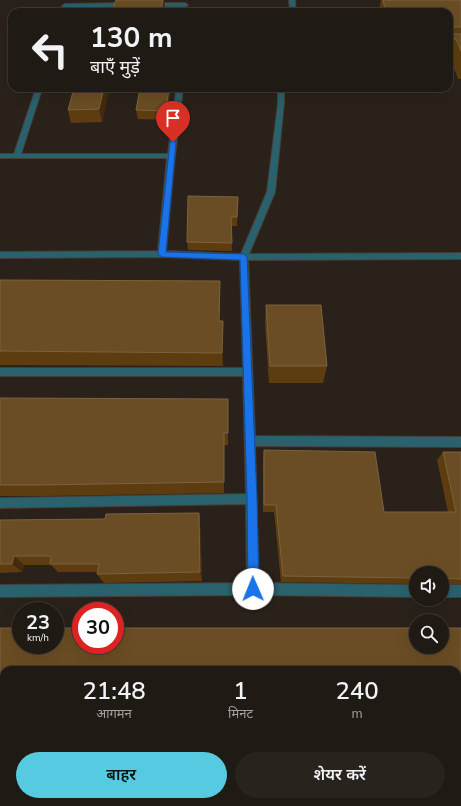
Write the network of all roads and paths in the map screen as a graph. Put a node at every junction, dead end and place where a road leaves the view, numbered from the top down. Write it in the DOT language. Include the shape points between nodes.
graph roads {
  1 [pos="186,2"];
  2 [pos="133,5"];
  3 [pos="148,5"];
  4 [pos="65,6"];
  5 [pos="38,92"];
  6 [pos="180,92"];
  7 [pos="281,92"];
  8 [pos="0,156"];
  9 [pos="17,156"];
  10 [pos="171,156"];
  11 [pos="162,254"];
  12 [pos="0,255"];
  13 [pos="461,256"];
  14 [pos="244,257"];
  15 [pos="0,372"];
  16 [pos="247,372"];
  17 [pos="250,441"];
  18 [pos="461,442"];
  19 [pos="252,499"];
  20 [pos="0,503"];
  21 [pos="253,589"];
  22 [pos="0,591"];
  23 [pos="409,591"];
  24 [pos="449,591"];
  25 [pos="461,591"];
  1 -- 3 [label="street"];
  2 -- 4 [label="street"];
  5 -- 9 [label="street"];
  6 -- 10 [label="street"];
  7 -- 14 [label="street" via="271,192"];
  8 -- 9 [label="street"];
  9 -- 10 [label="street"];
  10 -- 11 [label="street"];
  11 -- 12 [label="street"];
  11 -- 14 [label="street"];
  13 -- 14 [label="street"];
  14 -- 16 [label="street"];
  15 -- 16 [label="street"];
  16 -- 17 [label="street"];
  17 -- 18 [label="street"];
  17 -- 19 [label="street"];
  19 -- 20 [label="street"];
  19 -- 21 [label="street"];
  21 -- 22 [label="street"];
  21 -- 23 [label="street"];
  24 -- 25 [label="street"];
}
